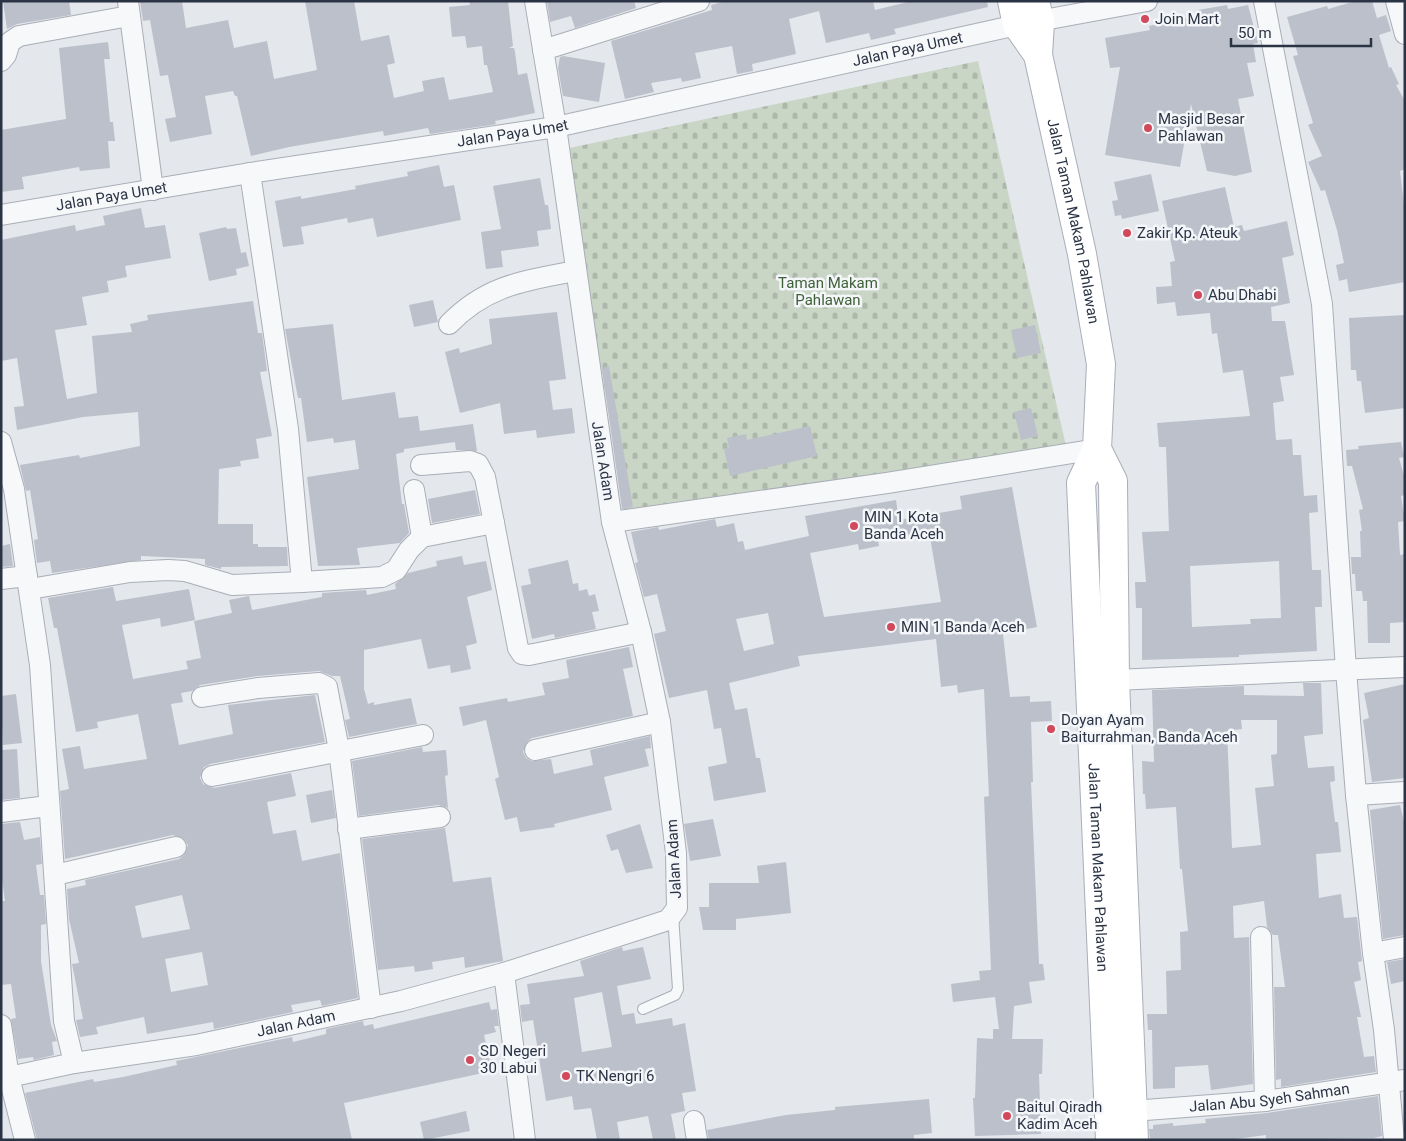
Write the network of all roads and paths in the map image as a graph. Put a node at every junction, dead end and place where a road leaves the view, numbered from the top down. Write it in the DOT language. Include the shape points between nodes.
graph roads {
  1 [pos="535,1"];
  2 [pos="699,1"];
  3 [pos="1147,1"];
  4 [pos="1264,1"];
  5 [pos="1396,1"];
  6 [pos="129,9"];
  7 [pos="1026,12"];
  8 [pos="1405,34"];
  9 [pos="543,50"];
  10 [pos="1,61"];
  11 [pos="556,127"];
  12 [pos="250,173"];
  13 [pos="153,190"];
  14 [pos="1,215"];
  15 [pos="575,270"];
  16 [pos="449,324"];
  17 [pos="1,442"];
  18 [pos="1097,449"];
  19 [pos="421,465"];
  20 [pos="414,490"];
  21 [pos="612,522"];
  22 [pos="494,523"];
  23 [pos="422,537"];
  24 [pos="1,579"];
  25 [pos="302,582"];
  26 [pos="29,583"];
  27 [pos="641,632"];
  28 [pos="1405,667"];
  29 [pos="1346,670"];
  30 [pos="1115,680"];
  31 [pos="202,697"];
  32 [pos="660,722"];
  33 [pos="423,735"];
  34 [pos="339,750"];
  35 [pos="535,750"];
  36 [pos="212,776"];
  37 [pos="1405,792"];
  38 [pos="1356,795"];
  39 [pos="48,806"];
  40 [pos="1,812"];
  41 [pos="440,817"];
  42 [pos="348,829"];
  43 [pos="176,847"];
  44 [pos="55,875"];
  45 [pos="673,914"];
  46 [pos="1261,937"];
  47 [pos="1405,946"];
  48 [pos="1373,953"];
  49 [pos="504,973"];
  50 [pos="371,1008"];
  51 [pos="643,1008"];
  52 [pos="1,1025"];
  53 [pos="74,1063"];
  54 [pos="9,1077"];
  55 [pos="1397,1081"];
  56 [pos="1265,1101"];
  57 [pos="1132,1110"];
  58 [pos="24,1140"];
  59 [pos="525,1140"];
  60 [pos="1110,1140"];
  61 [pos="1134,1140"];
  62 [pos="1394,1140"];
  1 -- 9 [label="street, Jalan Adam"];
  2 -- 9 [label="street"];
  3 -- 7 [label="street, Jalan Paya Umet"];
  4 -- 29 [label="street" via="1322,304"];
  5 -- 8 [label="street"];
  6 -- 10 [label="street" via="19,36 10,42"];
  6 -- 13 [label="street"];
  7 -- 11 [label="street, Jalan Paya Umet"];
  7 -- 18 [label="street, Jalan Taman Makam Pahlawan" via="1082,254 1101,364"];
  9 -- 11 [label="street, Jalan Adam"];
  11 -- 12 [label="street, Jalan Paya Umet"];
  11 -- 15 [label="street, Jalan Adam"];
  12 -- 13 [label="street, Jalan Paya Umet"];
  12 -- 25 [label="street" via="288,429"];
  13 -- 14 [label="street, Jalan Paya Umet"];
  15 -- 16 [label="street" via="514,283 488,293"];
  15 -- 21 [label="street, Jalan Adam"];
  17 -- 26 [label="street" via="14,489"];
  18 -- 21 [label="street" via="888,483"];
  18 -- 30 [label="street, Jalan Taman Makam Pahlawan" via="1113,481"];
  18 -- 60 [label="street, Jalan Taman Makam Pahlawan" via="1081,483"];
  19 -- 22 [label="street" via="478,464 485,477"];
  20 -- 23 [label="street"];
  21 -- 27 [label="street, Jalan Adam"];
  22 -- 23 [label="street"];
  22 -- 27 [label="street" via="518,648 522,654"];
  23 -- 25 [label="street" via="390,575 372,579"];
  24 -- 26 [label="street"];
  25 -- 26 [label="street" via="232,584 168,570"];
  26 -- 39 [label="street" via="42,699"];
  27 -- 32 [label="street, Jalan Adam"];
  28 -- 29 [label="street"];
  29 -- 30 [label="street"];
  29 -- 38 [label="street"];
  30 -- 57 [label="street"];
  31 -- 34 [label="street" via="258,688 324,684 329,692"];
  32 -- 35 [label="street"];
  32 -- 45 [label="street, Jalan Adam" via="676,853 677,908"];
  33 -- 34 [label="street"];
  34 -- 36 [label="street"];
  34 -- 42 [label="street"];
  37 -- 38 [label="street"];
  38 -- 48 [label="street"];
  39 -- 40 [label="street"];
  39 -- 44 [label="street"];
  41 -- 42 [label="street"];
  42 -- 50 [label="street"];
  43 -- 44 [label="street"];
  44 -- 53 [label="street" via="64,1021"];
  45 -- 49 [label="street, Jalan Adam" via="668,920"];
  45 -- 51 [label="lane" via="678,989 675,995"];
  46 -- 56 [label="street"];
  47 -- 48 [label="street"];
  48 -- 55 [label="street" via="1384,1030"];
  49 -- 50 [label="street, Jalan Adam"];
  49 -- 59 [label="street"];
  50 -- 53 [label="street, Jalan Adam" via="196,1045"];
  52 -- 54 [label="street"];
  53 -- 54 [label="street, Jalan Adam"];
  54 -- 58 [label="street"];
  55 -- 56 [label="street, Jalan Abu Syeh Sahman"];
  55 -- 62 [label="street"];
  56 -- 57 [label="street, Jalan Abu Syeh Sahman"];
  57 -- 61 [label="street"];
}
